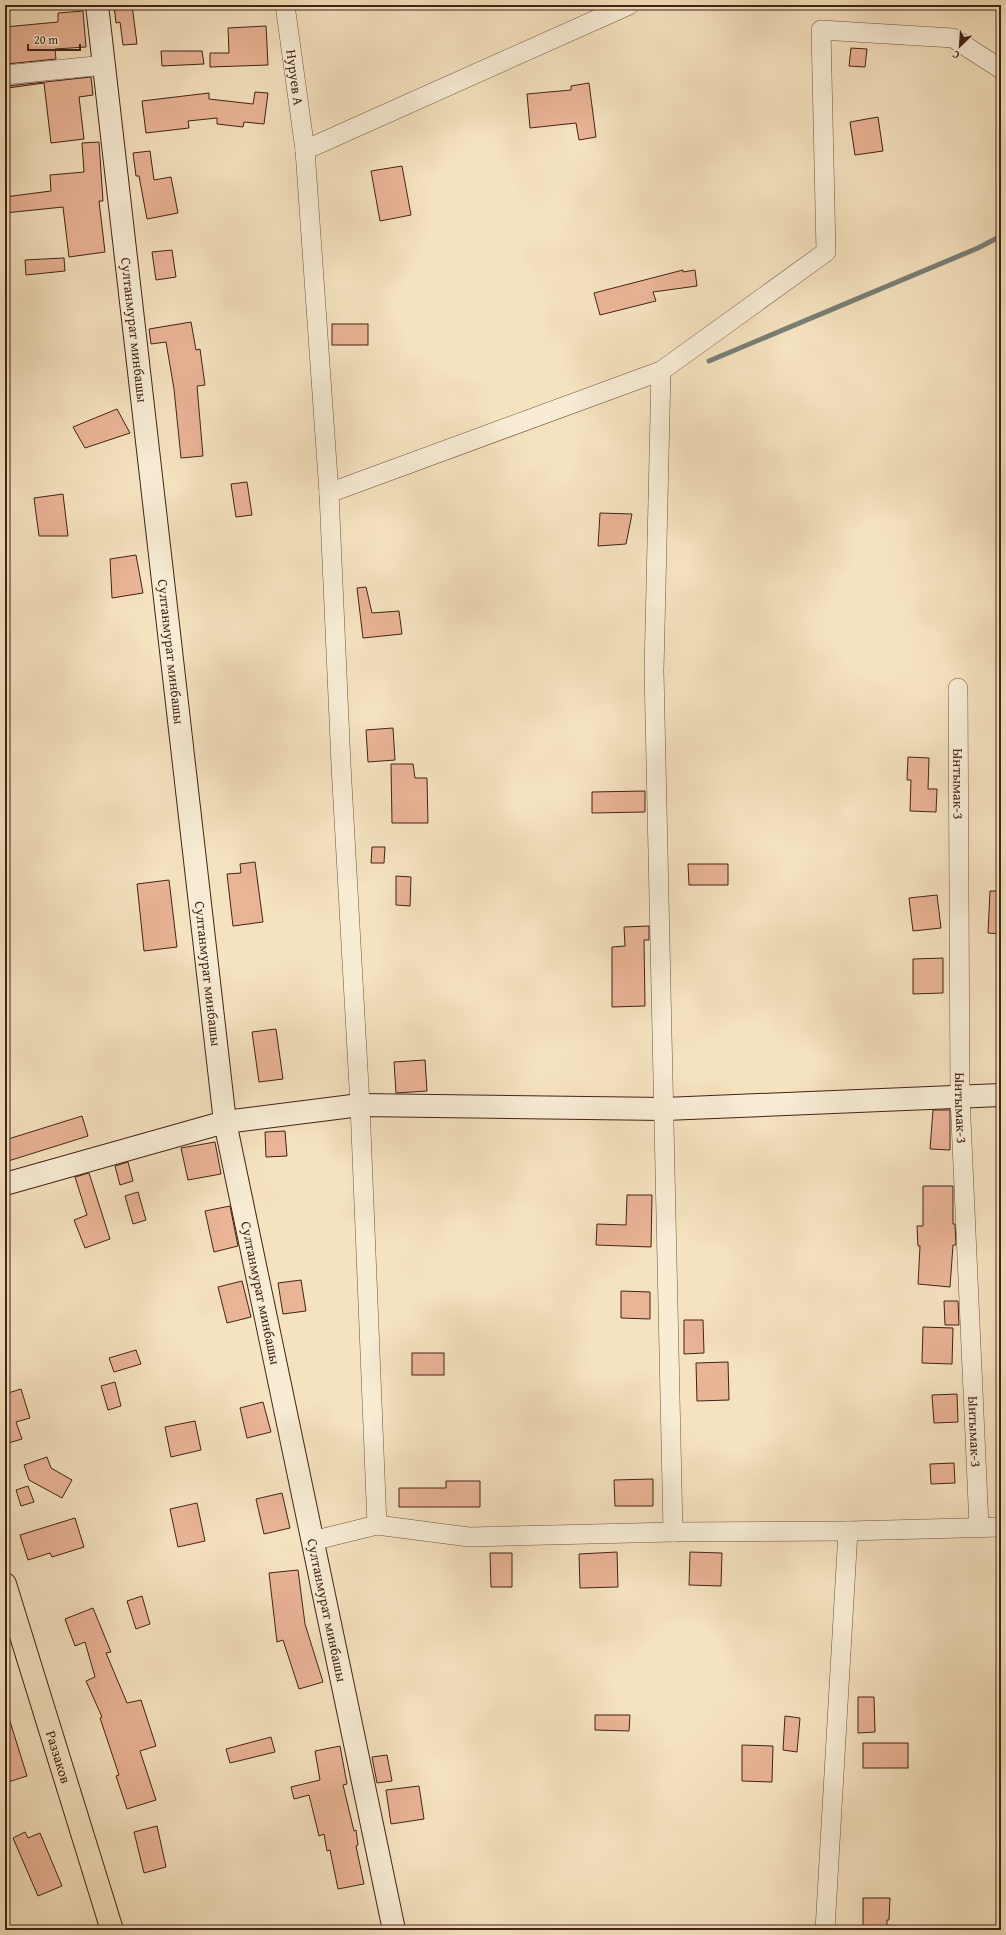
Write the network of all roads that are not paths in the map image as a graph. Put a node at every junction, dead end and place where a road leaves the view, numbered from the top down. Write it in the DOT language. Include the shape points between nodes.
graph roads {
  1 [pos="97,5"];
  2 [pos="285,5"];
  3 [pos="629,5"];
  4 [pos="105,65"];
  5 [pos="1001,69"];
  6 [pos="5,75"];
  7 [pos="305,150"];
  8 [pos="661,372"];
  9 [pos="329,493"];
  10 [pos="958,688"];
  11 [pos="1001,1095"];
  12 [pos="960,1096"];
  13 [pos="360,1105"];
  14 [pos="665,1109"];
  15 [pos="225,1122"];
  16 [pos="5,1184"];
  17 [pos="377,1525"];
  18 [pos="979,1527"];
  19 [pos="1001,1527"];
  20 [pos="848,1531"];
  21 [pos="673,1532"];
  22 [pos="312,1541"];
  23 [pos="5,1584"];
  24 [pos="112,1930"];
  25 [pos="394,1930"];
  26 [pos="825,1930"];
  1 -- 4 [label="street, Султанмурат минбашы"];
  2 -- 7 [label="street, Нуруев А"];
  3 -- 7 [label="street"];
  4 -- 6 [label="street"];
  4 -- 15 [label="street, Султанмурат минбашы"];
  5 -- 8 [label="street" via="953,38 821,30 826,252"];
  7 -- 9 [label="street, Нуруев А"];
  8 -- 9 [label="street"];
  8 -- 14 [label="street" via="654,671"];
  9 -- 13 [label="street, Нуруев А"];
  10 -- 12 [label="street, Ынтымак-3"];
  11 -- 12 [label="street"];
  12 -- 14 [label="street"];
  12 -- 18 [label="street, Ынтымак-3"];
  13 -- 14 [label="street"];
  13 -- 15 [label="street"];
  13 -- 17 [label="street, Нуруев А"];
  14 -- 21 [label="street"];
  15 -- 16 [label="street"];
  15 -- 22 [label="street, Султанмурат минбашы"];
  17 -- 21 [label="street" via="469,1536"];
  17 -- 22 [label="street"];
  18 -- 19 [label="street"];
  18 -- 20 [label="street"];
  20 -- 21 [label="street"];
  20 -- 26 [label="street"];
  22 -- 25 [label="street, Султанмурат минбашы"];
  23 -- 24 [label="main road, Раззаков"];
}
